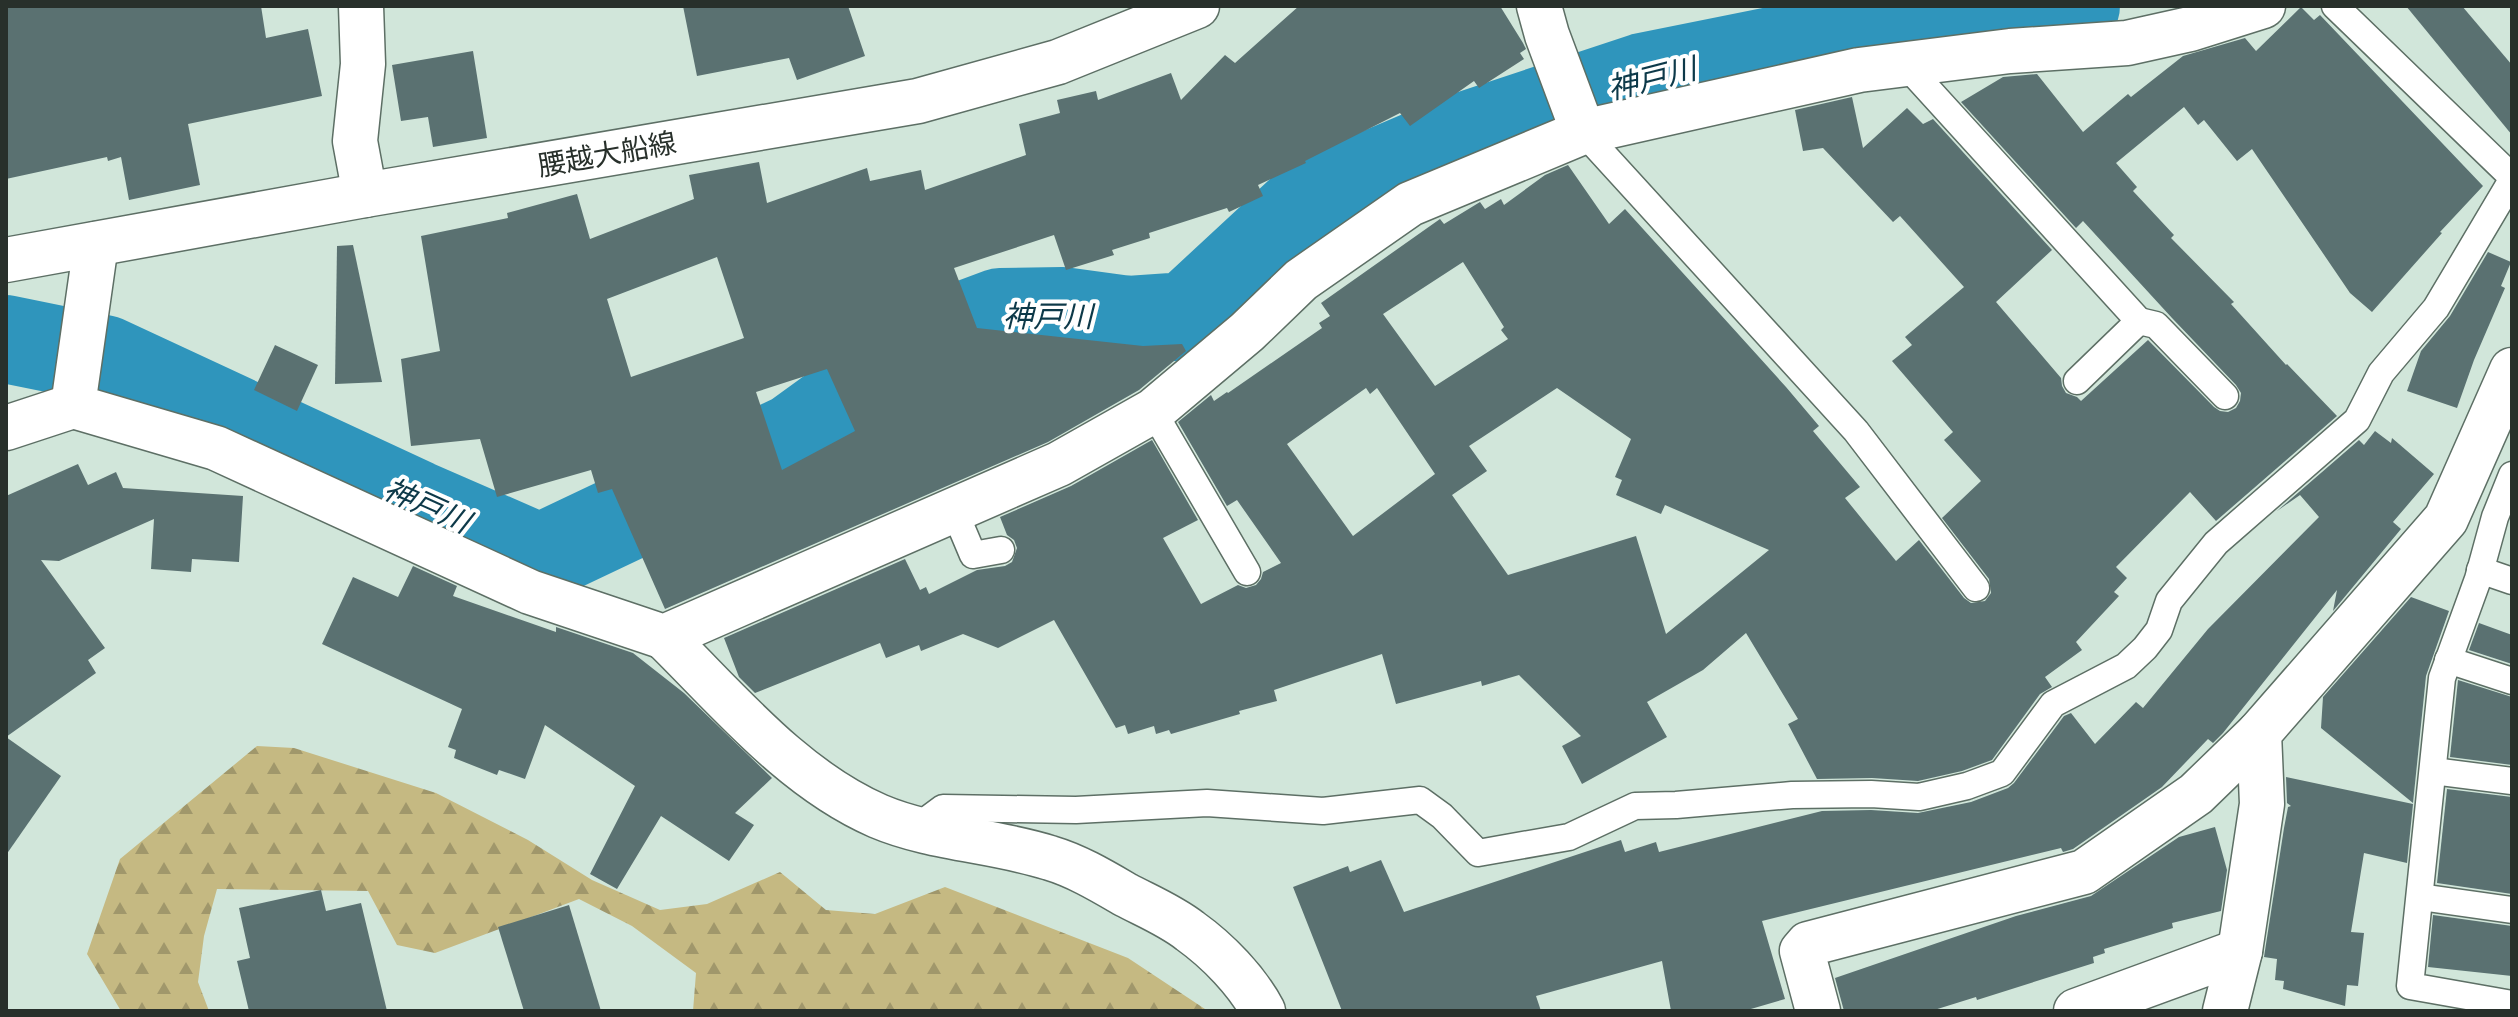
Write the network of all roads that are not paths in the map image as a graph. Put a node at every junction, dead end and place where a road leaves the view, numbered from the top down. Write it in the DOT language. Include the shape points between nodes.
graph roads {
  1 [pos="361,6"];
  2 [pos="1197,6"];
  3 [pos="1539,6"];
  4 [pos="2263,6"];
  5 [pos="2335,6"];
  6 [pos="1905,64"];
  7 [pos="1580,125"];
  8 [pos="2512,178"];
  9 [pos="365,195"];
  10 [pos="96,244"];
  11 [pos="6,260"];
  12 [pos="2139,321"];
  13 [pos="2512,370"];
  14 [pos="2077,381"];
  15 [pos="74,396"];
  16 [pos="2225,396"];
  17 [pos="1153,411"];
  18 [pos="6,428"];
  19 [pos="2512,475"];
  20 [pos="954,510"];
  21 [pos="1001,550"];
  22 [pos="2480,570"];
  23 [pos="1247,572"];
  24 [pos="2512,581"];
  25 [pos="1976,588"];
  26 [pos="664,637"];
  27 [pos="2448,660"];
  28 [pos="2512,681"];
  29 [pos="2259,733"];
  30 [pos="2433,771"];
  31 [pos="2512,781"];
  32 [pos="916,828"];
  33 [pos="2420,897"];
  34 [pos="2512,910"];
  35 [pos="2240,951"];
  36 [pos="2512,1004"];
  37 [pos="1263,1011"];
  38 [pos="1818,1011"];
  39 [pos="2076,1011"];
  40 [pos="2225,1011"];
  1 -- 9 [label="street" via="363,64 355,141"];
  2 -- 9 [label="street, 腰越大船線" via="1058,62 918,101"];
  3 -- 7 [label="street"];
  4 -- 6 [label="street" via="2127,43"];
  5 -- 8 [label="lane"];
  6 -- 7 [label="street"];
  6 -- 12 [label="lane"];
  7 -- 17 [label="street" via="1410,204 1301,280"];
  7 -- 25 [label="lane" via="1856,431"];
  8 -- 32 [label="lane" via="2436,308 2381,373 2357,420 2216,543 2169,601 2159,630 2126,666 2053,704 2002,773 1919,797 1792,795 1635,806 1569,837 1478,853 1420,800 1323,811 1207,803 1076,810 943,808"];
  9 -- 10 [label="street, 腰越大船線"];
  10 -- 11 [label="street, 腰越大船線"];
  10 -- 15 [label="street"];
  12 -- 14 [label="lane"];
  12 -- 16 [label="lane" via="2156,325"];
  13 -- 29 [label="street" via="2446,519"];
  15 -- 18 [label="street"];
  15 -- 26 [label="street" via="216,448 530,592"];
  17 -- 20 [label="street" via="1059,464"];
  17 -- 23 [label="lane"];
  19 -- 22 [label="lane"];
  20 -- 21 [label="lane" via="973,555"];
  20 -- 26 [label="street"];
  22 -- 24 [label="lane"];
  22 -- 27 [label="lane"];
  26 -- 32 [label="street" via="787,758 878,815"];
  27 -- 28 [label="lane"];
  27 -- 30 [label="lane"];
  29 -- 35 [label="street" via="2262,804"];
  29 -- 38 [label="street" via="2196,794 2084,872 1808,944 1802,951"];
  30 -- 31 [label="lane"];
  30 -- 33 [label="lane"];
  32 -- 37 [label="street" via="1051,858 1094,876 1189,930 1255,995"];
  33 -- 34 [label="lane"];
  33 -- 36 [label="lane" via="2410,986"];
  35 -- 39 [label="street"];
  35 -- 40 [label="street"];
}
